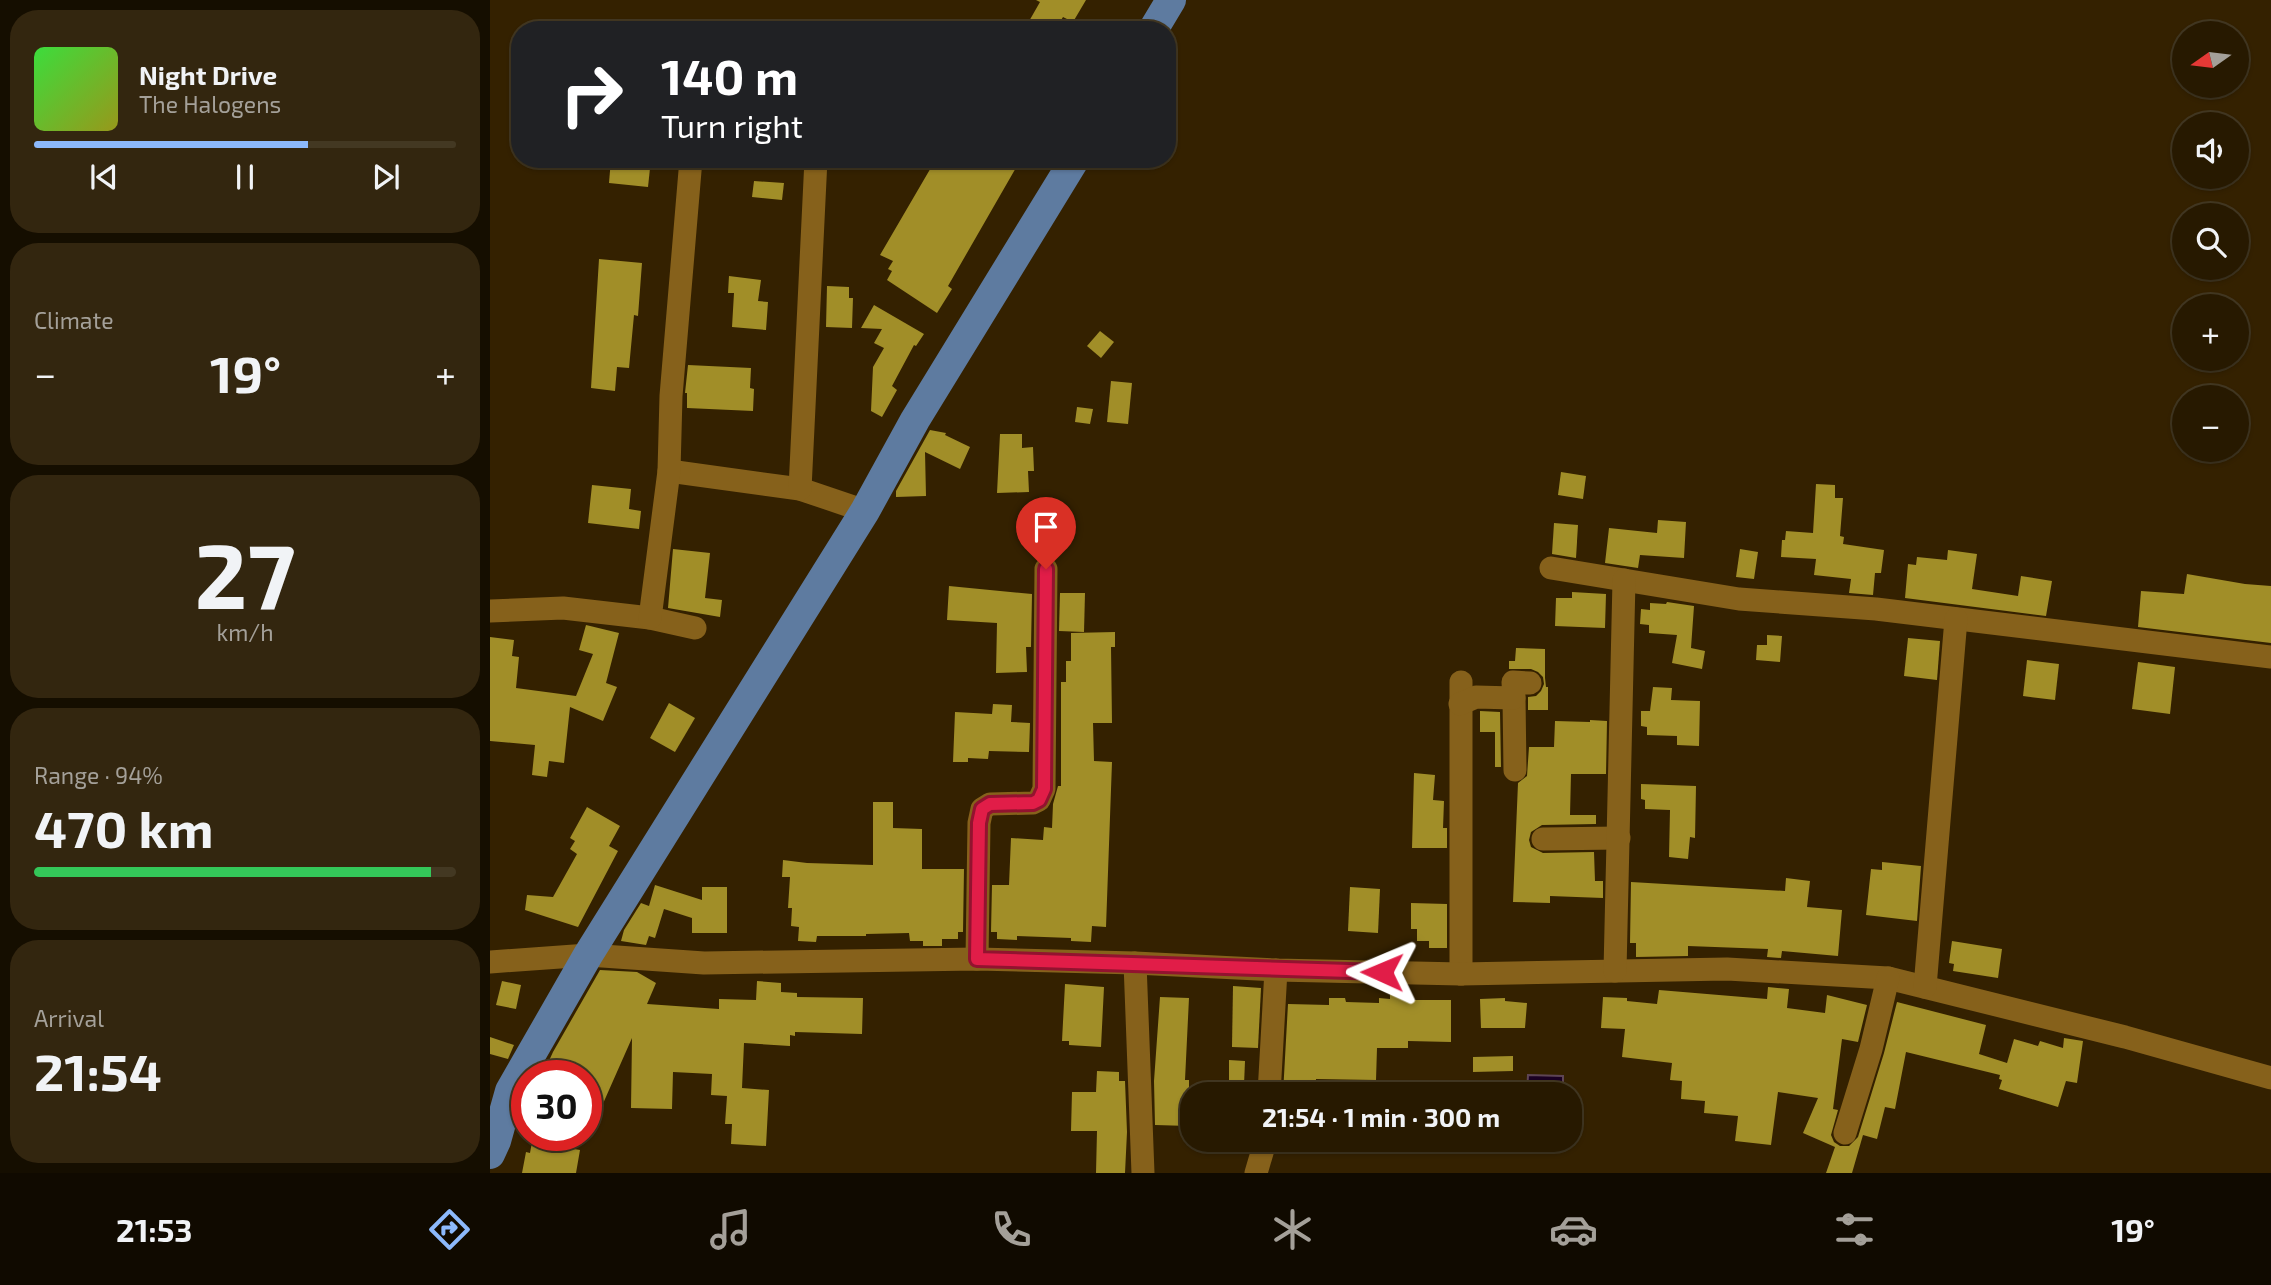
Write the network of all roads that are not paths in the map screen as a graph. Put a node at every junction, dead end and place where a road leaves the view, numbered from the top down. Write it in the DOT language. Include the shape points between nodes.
graph roads {
  1 [pos="1171,0"];
  2 [pos="1158,21"];
  3 [pos="690,168"];
  4 [pos="816,168"];
  5 [pos="1069,168"];
  6 [pos="669,471"];
  7 [pos="800,489"];
  8 [pos="865,510"];
  9 [pos="1551,568"];
  10 [pos="1046,569"];
  11 [pos="1623,580"];
  12 [pos="490,611"];
  13 [pos="650,618"];
  14 [pos="1956,619"];
  15 [pos="695,628"];
  16 [pos="2271,657"];
  17 [pos="1515,770"];
  18 [pos="1619,838"];
  19 [pos="1543,839"];
  20 [pos="588,955"];
  21 [pos="977,959"];
  22 [pos="490,962"];
  23 [pos="1135,963"];
  24 [pos="1276,970"];
  25 [pos="1615,971"];
  26 [pos="1461,974"];
  27 [pos="1888,978"];
  28 [pos="1925,987"];
  29 [pos="2271,1079"];
  30 [pos="1270,1082"];
  31 [pos="1845,1133"];
  32 [pos="1262,1152"];
  33 [pos="490,1154"];
  34 [pos="1143,1173"];
  35 [pos="1256,1173"];
  1 -- 2 [label="main road"];
  3 -- 6 [label="street"];
  4 -- 7 [label="street"];
  5 -- 8 [label="main road"];
  6 -- 7 [label="street"];
  6 -- 13 [label="street"];
  7 -- 8 [label="street"];
  8 -- 20 [label="main road"];
  9 -- 11 [label="street"];
  10 -- 21 [label="street" via="1044,789 1033,803 990,804 982,809"];
  11 -- 14 [label="street" via="1739,599"];
  11 -- 18 [label="street"];
  12 -- 13 [label="street" via="564,608"];
  13 -- 15 [label="street"];
  14 -- 16 [label="street"];
  14 -- 28 [label="street"];
  17 -- 26 [label="street" via="1522,691 1476,698 1461,693"];
  18 -- 19 [label="street"];
  18 -- 25 [label="street"];
  20 -- 21 [label="street" via="704,963"];
  20 -- 22 [label="street"];
  20 -- 33 [label="main road" via="510,1091"];
  21 -- 23 [label="street"];
  23 -- 24 [label="street"];
  23 -- 34 [label="street"];
  24 -- 26 [label="street"];
  24 -- 30 [label="street"];
  25 -- 26 [label="street"];
  25 -- 27 [label="street" via="1727,969"];
  27 -- 28 [label="street"];
  27 -- 31 [label="street"];
  28 -- 29 [label="street"];
  32 -- 35 [label="street"];
}
